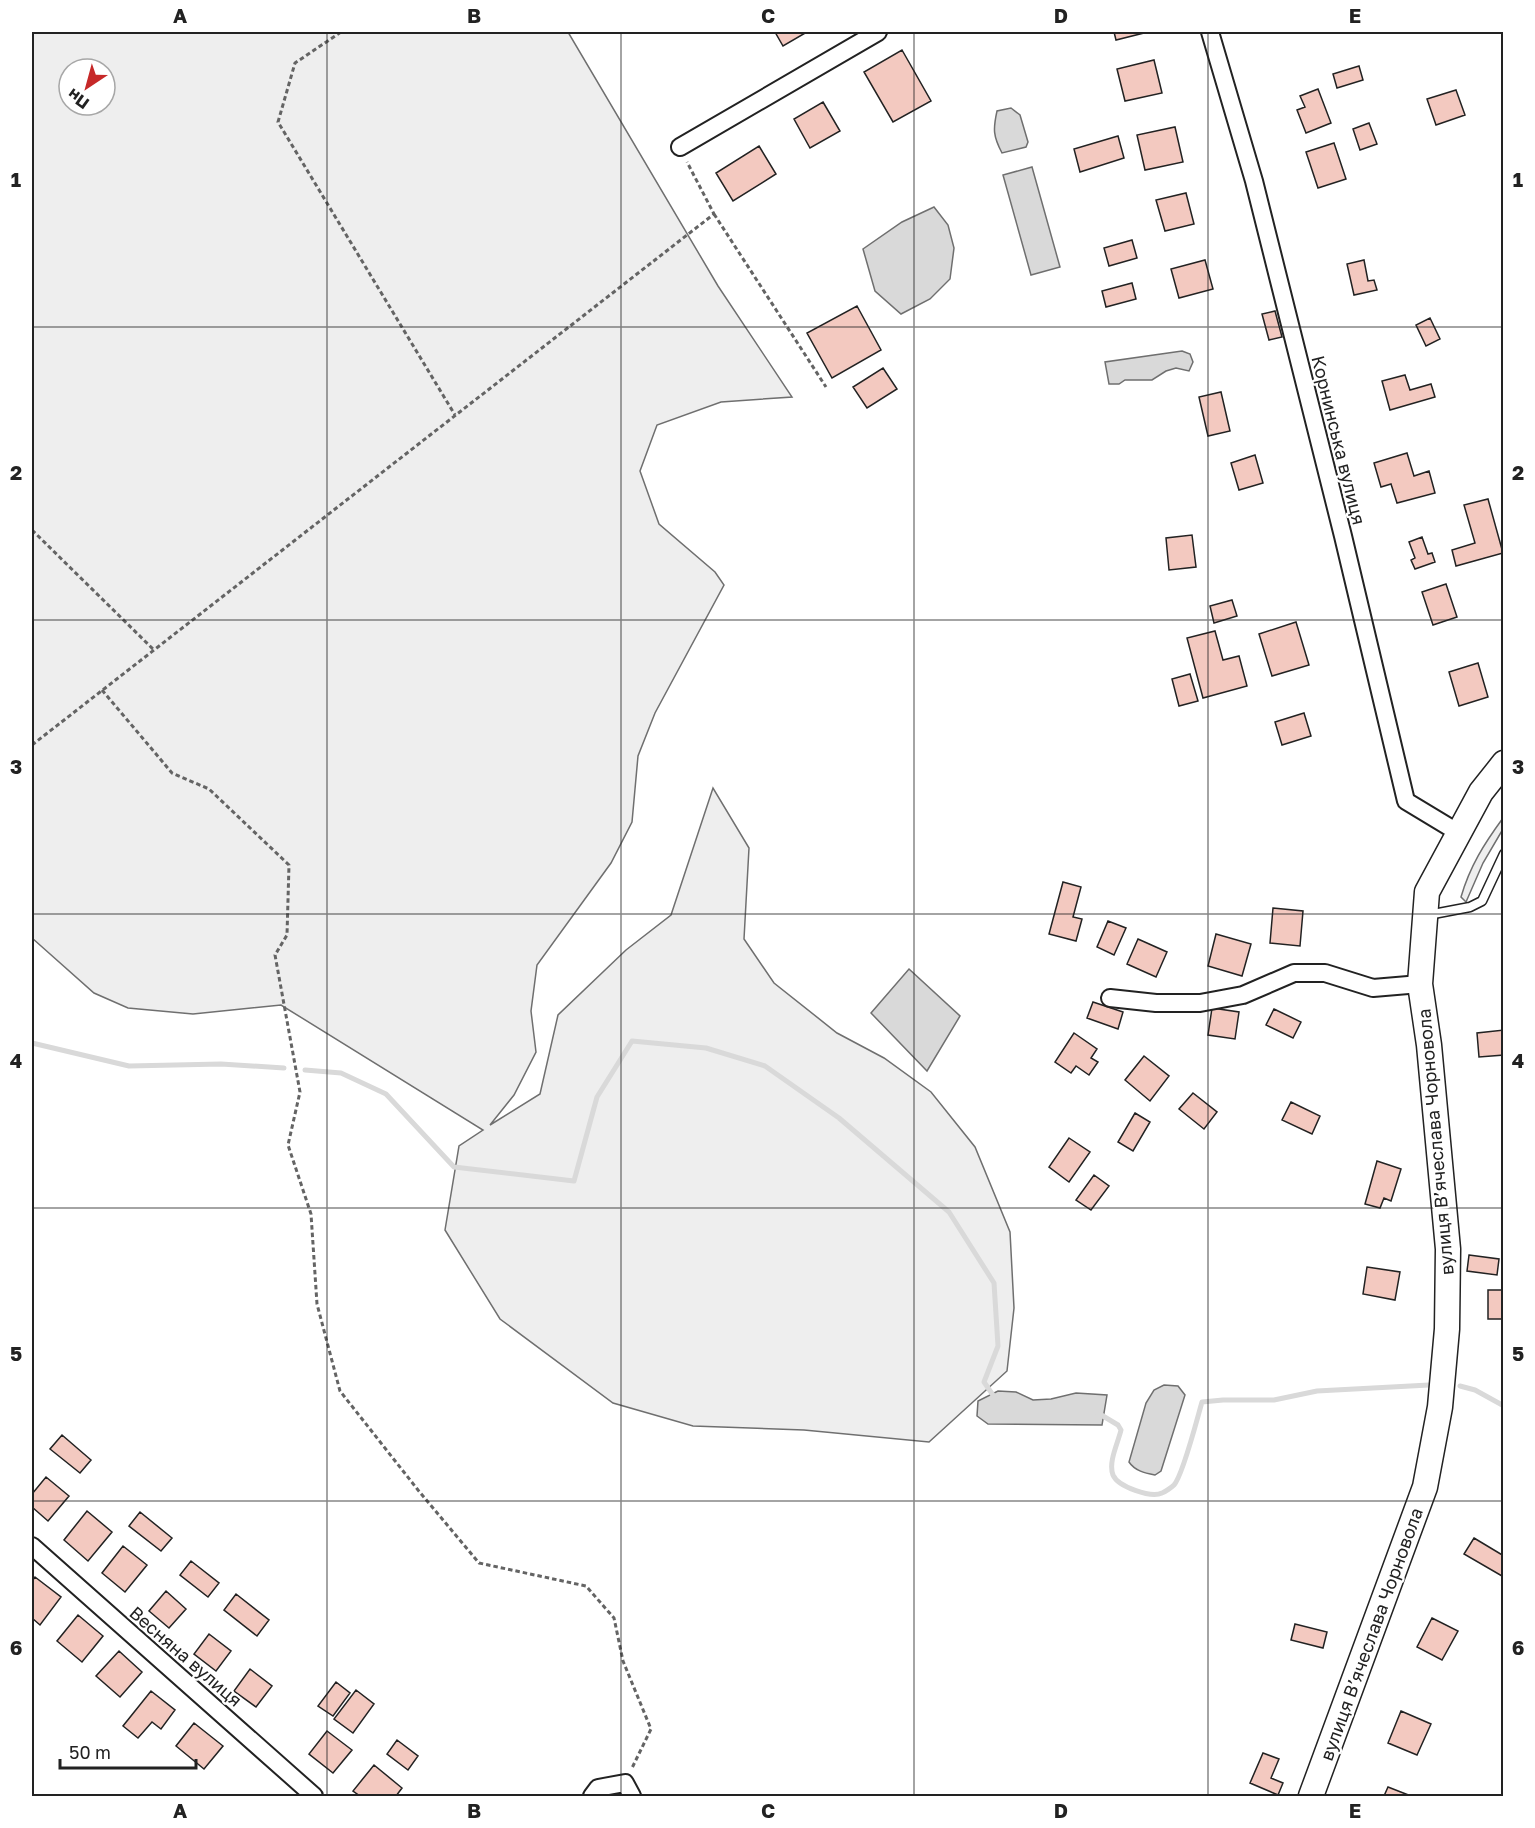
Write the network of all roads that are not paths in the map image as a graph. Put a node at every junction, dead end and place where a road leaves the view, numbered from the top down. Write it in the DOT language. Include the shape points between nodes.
graph roads {
  1 [pos="878,32"];
  2 [pos="1210,32"];
  3 [pos="680,147"];
  4 [pos="1503,763"];
  5 [pos="1459,833"];
  6 [pos="1503,854"];
  7 [pos="1425,916"];
  8 [pos="1420,984"];
  9 [pos="1110,998"];
  10 [pos="32,1546"];
  11 [pos="628,1790"];
  12 [pos="314,1797"];
  13 [pos="592,1797"];
  14 [pos="1311,1797"];
  1 -- 3 [label="street"];
  2 -- 5 [label="street, Корнинська вулиця" via="1254,182 1406,801"];
  4 -- 5 [label="main road, вулиця Вʼячеслава Чорновола" via="1481,792"];
  5 -- 7 [label="main road, вулиця Вʼячеслава Чорновола" via="1427,892"];
  6 -- 7 [label="lane" via="1482,901"];
  7 -- 8 [label="main road, вулиця Вʼячеслава Чорновола"];
  8 -- 9 [label="street" via="1373,988 1325,973 1294,973 1244,996 1200,1003"];
  8 -- 14 [label="main road, вулиця Вʼячеслава Чорновола" via="1448,1249 1447,1329 1440,1407 1425,1487"];
  10 -- 12 [label="street, Весняна вулиця"];
  11 -- 13 [label="street" via="598,1788"];
}
